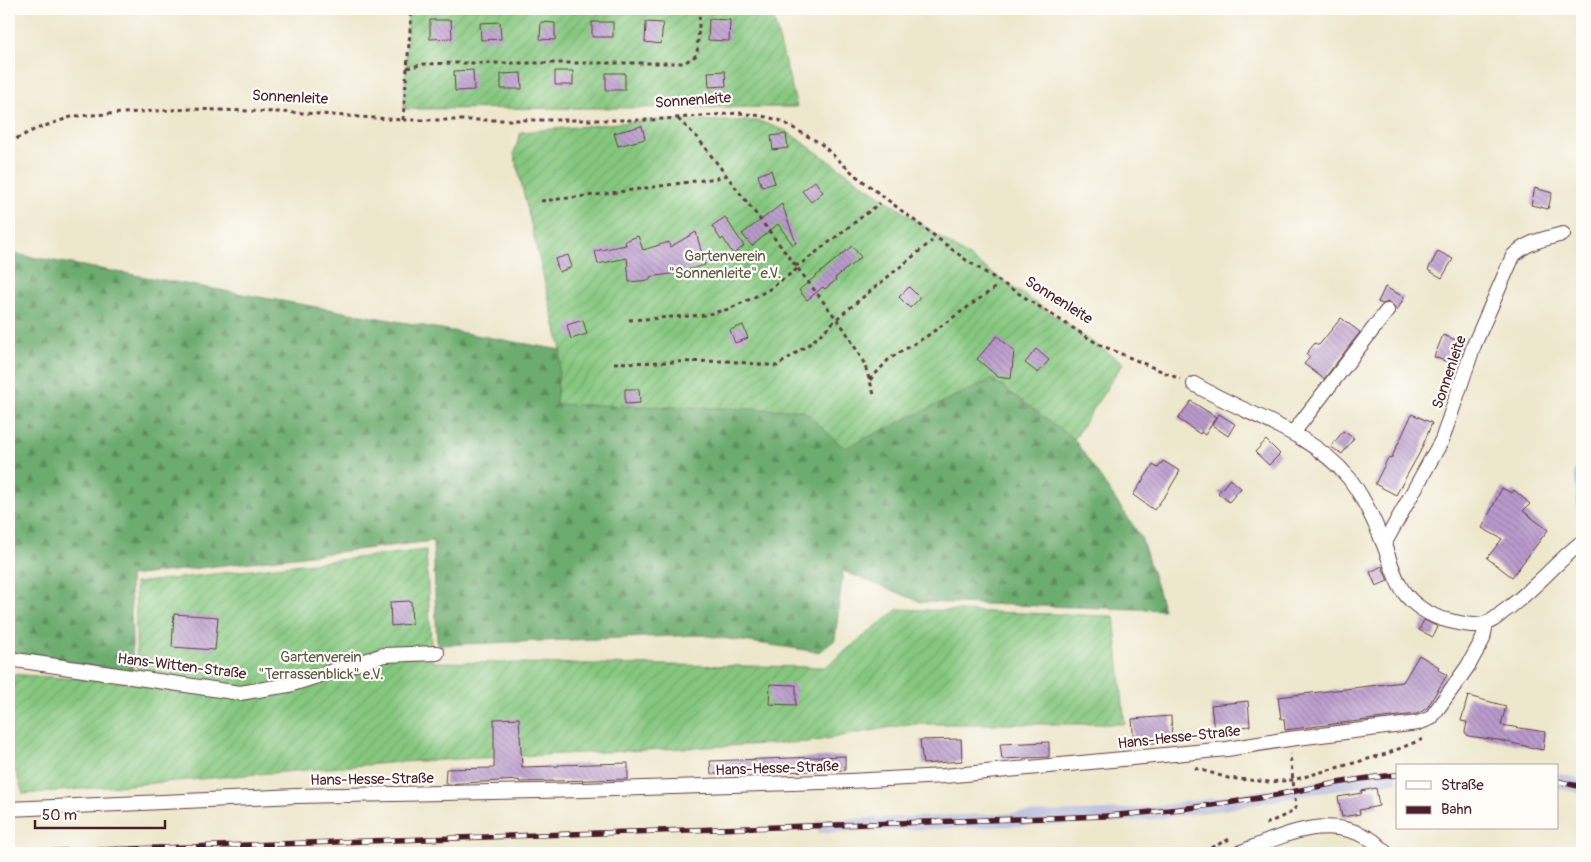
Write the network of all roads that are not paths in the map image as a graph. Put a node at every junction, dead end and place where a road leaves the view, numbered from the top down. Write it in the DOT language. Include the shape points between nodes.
graph roads {
  1 [pos="1563,234"];
  2 [pos="1387,311"];
  3 [pos="1194,384"];
  4 [pos="1293,433"];
  5 [pos="1582,542"];
  6 [pos="1384,544"];
  7 [pos="1486,624"];
  8 [pos="437,653"];
  9 [pos="9,659"];
  10 [pos="9,809"];
  11 [pos="1239,853"];
  12 [pos="1386,853"];
  1 -- 6 [label="street, Sonnenleite" via="1528,244 1513,256 1474,345 1442,440"];
  2 -- 4 [label="street"];
  3 -- 4 [label="street"];
  4 -- 6 [label="street" via="1325,454 1348,478 1363,499"];
  5 -- 7 [label="street" via="1519,601"];
  6 -- 7 [label="street" via="1399,585 1408,598 1434,616 1457,623"];
  7 -- 10 [label="street, Hans-Hesse-Straße" via="1483,639 1468,666 1431,718 1418,723 1227,749 944,776 850,781 296,796"];
  8 -- 9 [label="street, Hans-Witten-Straße" via="384,655 289,685 240,693"];
  11 -- 12 [label="street" via="1298,830 1330,826 1355,832 1373,841"];
}
